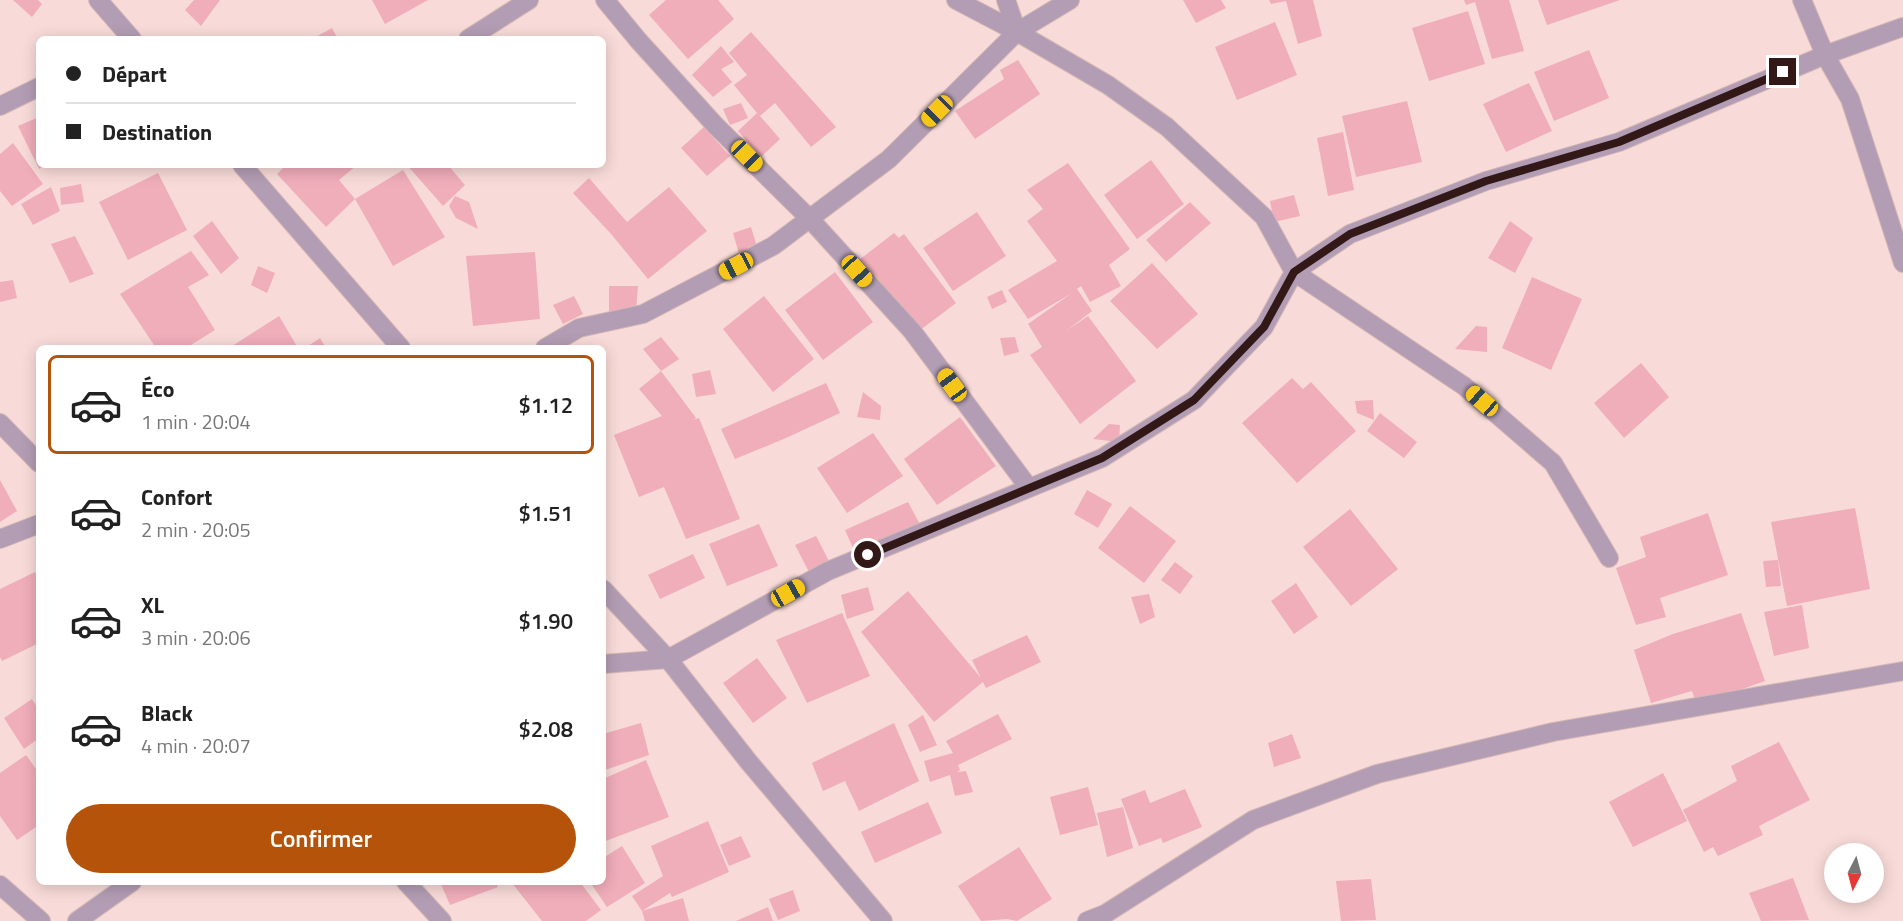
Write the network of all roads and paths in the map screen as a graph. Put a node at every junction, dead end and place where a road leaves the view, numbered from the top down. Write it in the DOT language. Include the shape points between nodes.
graph roads {
  1 [pos="98,0"];
  2 [pos="529,0"];
  3 [pos="605,0"];
  4 [pos="956,0"];
  5 [pos="1006,0"];
  6 [pos="1070,0"];
  7 [pos="1802,0"];
  8 [pos="1903,27"];
  9 [pos="1017,32"];
  10 [pos="129,36"];
  11 [pos="473,36"];
  12 [pos="1825,55"];
  13 [pos="36,88"];
  14 [pos="0,106"];
  15 [pos="245,168"];
  16 [pos="810,219"];
  17 [pos="1903,263"];
  18 [pos="1294,272"];
  19 [pos="398,345"];
  20 [pos="550,345"];
  21 [pos="0,423"];
  22 [pos="36,460"];
  23 [pos="1029,488"];
  24 [pos="36,525"];
  25 [pos="0,539"];
  26 [pos="1609,558"];
  27 [pos="606,592"];
  28 [pos="668,659"];
  29 [pos="606,664"];
  30 [pos="1903,671"];
  31 [pos="0,885"];
  32 [pos="128,885"];
  33 [pos="409,885"];
  34 [pos="41,921"];
  35 [pos="77,921"];
  36 [pos="442,921"];
  37 [pos="883,921"];
  38 [pos="1087,921"];
  1 -- 10 [label="street"];
  2 -- 11 [label="street"];
  3 -- 16 [label="street" via="715,125"];
  4 -- 9 [label="street"];
  5 -- 9 [label="street"];
  6 -- 9 [label="street"];
  7 -- 12 [label="street"];
  8 -- 12 [label="street"];
  9 -- 16 [label="street" via="889,159"];
  9 -- 18 [label="street" via="1108,85 1167,127 1264,217"];
  12 -- 17 [label="street" via="1850,99"];
  12 -- 18 [label="street" via="1619,142 1486,181 1350,234"];
  13 -- 14 [label="street"];
  15 -- 19 [label="street"];
  16 -- 20 [label="street" via="773,246 643,314 579,328"];
  16 -- 23 [label="street" via="912,331"];
  18 -- 23 [label="street" via="1264,327 1194,400 1102,458"];
  18 -- 26 [label="street" via="1464,386 1552,463"];
  21 -- 22 [label="street"];
  23 -- 28 [label="street" via="828,571"];
  24 -- 25 [label="street"];
  27 -- 28 [label="street"];
  28 -- 29 [label="street"];
  28 -- 37 [label="street"];
  30 -- 38 [label="street" via="1553,732 1377,774 1253,820 1105,914"];
  31 -- 34 [label="street"];
  32 -- 35 [label="street"];
  33 -- 36 [label="street"];
}
